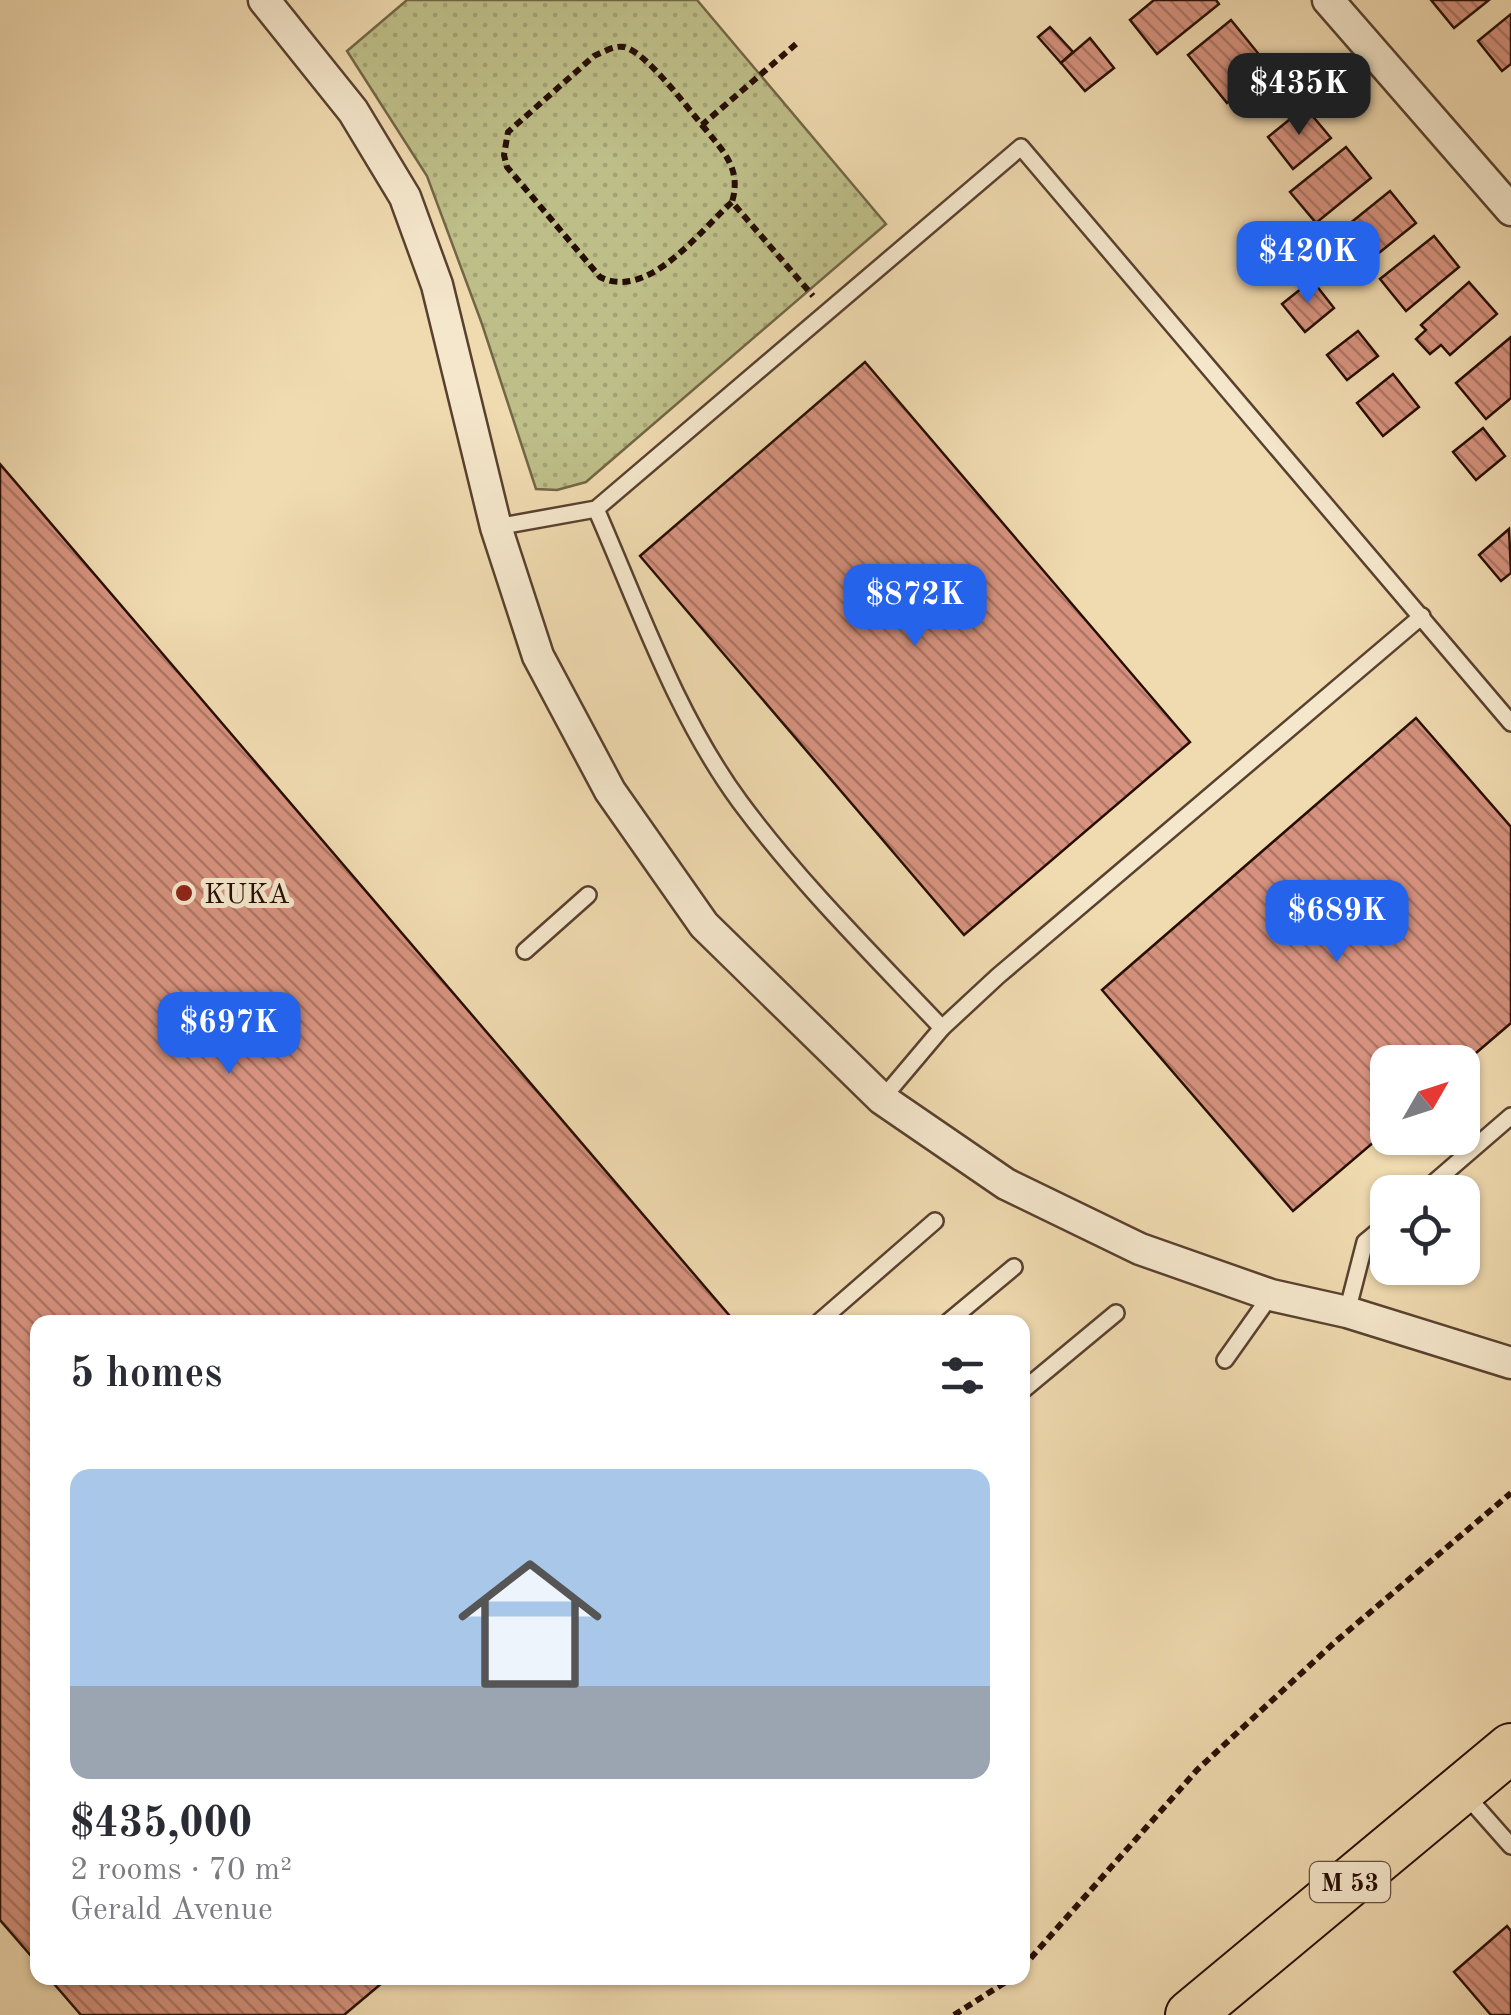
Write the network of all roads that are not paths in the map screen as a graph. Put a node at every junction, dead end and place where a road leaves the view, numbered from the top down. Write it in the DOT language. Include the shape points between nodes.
graph roads {
  1 [pos="264,0"];
  2 [pos="1328,0"];
  3 [pos="1511,210"];
  4 [pos="596,510"];
  5 [pos="496,527"];
  6 [pos="1422,616"];
  7 [pos="1511,722"];
  8 [pos="588,895"];
  9 [pos="525,951"];
  10 [pos="942,1028"];
  11 [pos="882,1099"];
  12 [pos="1511,1116"];
  13 [pos="1442,1175"];
  14 [pos="936,1221"];
  15 [pos="1370,1238"];
  16 [pos="1014,1267"];
  17 [pos="1272,1295"];
  18 [pos="1348,1312"];
  19 [pos="1116,1313"];
  20 [pos="827,1315"];
  21 [pos="956,1315"];
  22 [pos="1225,1360"];
  23 [pos="1511,1363"];
  24 [pos="1030,1384"];
  25 [pos="1511,1748"];
  26 [pos="1461,1790"];
  27 [pos="1511,1846"];
  28 [pos="1190,2015"];
  1 -- 5 [label="street" via="352,111 405,197 437,285"];
  2 -- 3 [label="street"];
  4 -- 5 [label="lane"];
  4 -- 6 [label="lane" via="1021,146"];
  4 -- 10 [label="lane" via="683,706 738,800 817,896"];
  5 -- 11 [label="street" via="538,656 610,791 704,925"];
  6 -- 7 [label="lane"];
  6 -- 10 [label="lane"];
  8 -- 9 [label="lane"];
  10 -- 11 [label="lane"];
  11 -- 17 [label="street" via="1006,1184 1140,1249"];
  12 -- 13 [label="lane"];
  14 -- 20 [label="lane"];
  15 -- 18 [label="lane"];
  16 -- 21 [label="lane"];
  17 -- 18 [label="street"];
  17 -- 22 [label="lane"];
  18 -- 23 [label="street"];
  19 -- 24 [label="lane"];
  25 -- 26 [label="main road, M 53"];
  26 -- 27 [label="lane"];
  26 -- 28 [label="main road, M 53"];
}
